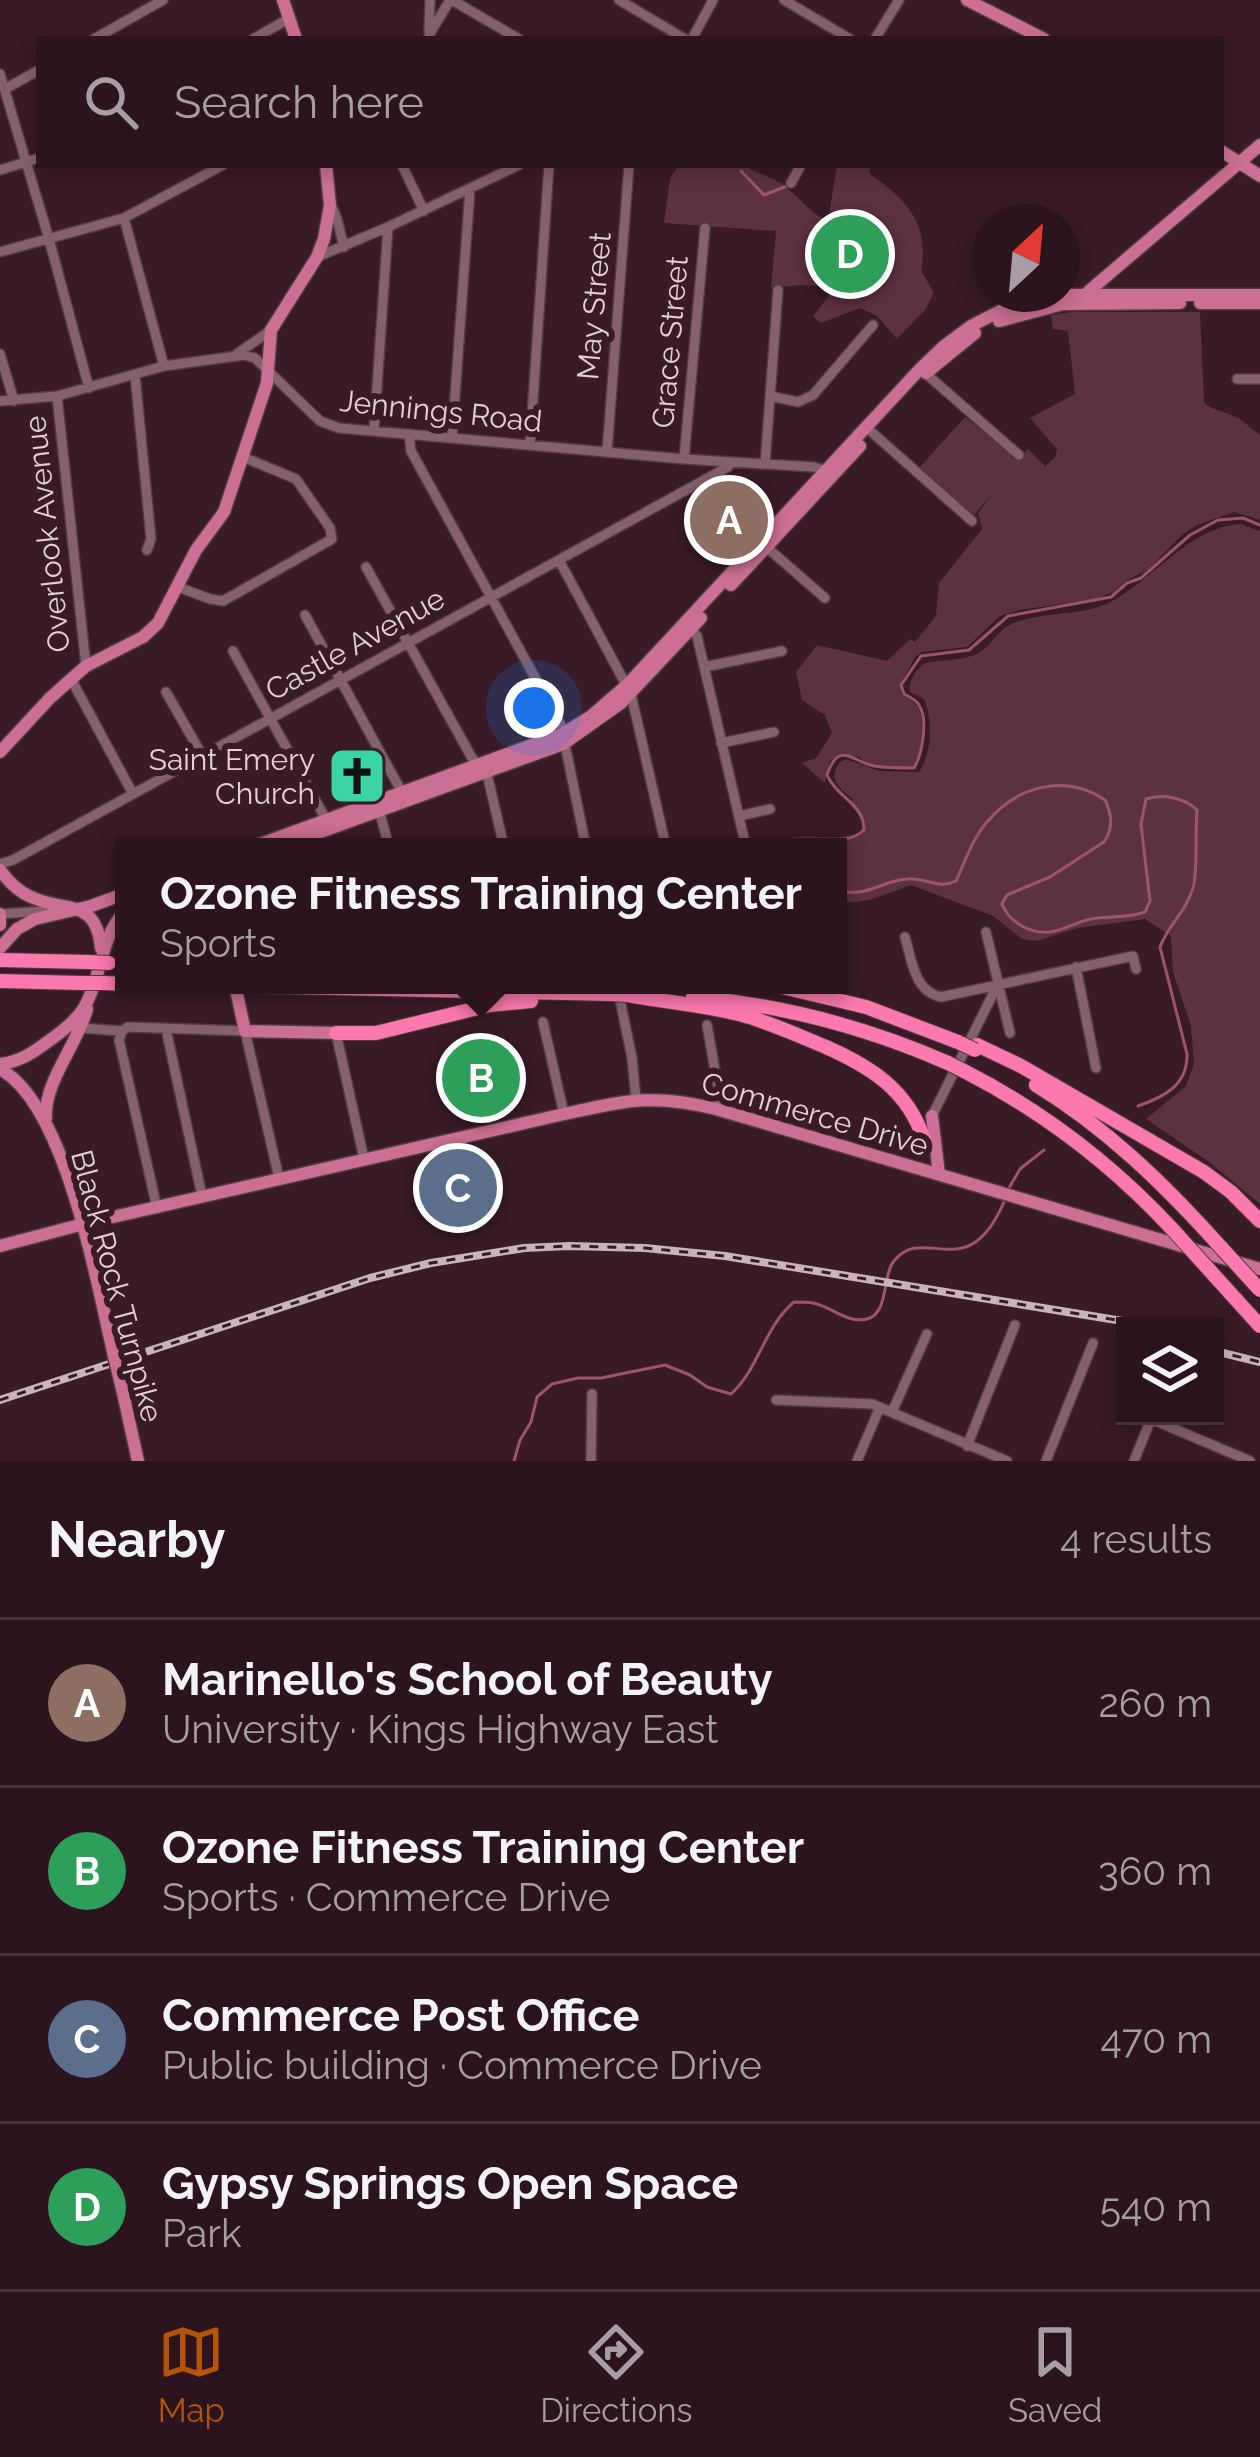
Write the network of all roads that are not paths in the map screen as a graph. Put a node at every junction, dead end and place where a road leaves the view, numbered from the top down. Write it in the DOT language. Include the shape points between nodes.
graph roads {
  1 [pos="163,0"];
  2 [pos="283,0"];
  3 [pos="430,0"];
  4 [pos="451,0"];
  5 [pos="619,0"];
  6 [pos="713,0"];
  7 [pos="784,0"];
  8 [pos="899,0"];
  9 [pos="967,0"];
  10 [pos="290,19"];
  11 [pos="99,36"];
  12 [pos="259,36"];
  13 [pos="295,36"];
  14 [pos="428,36"];
  15 [pos="429,36"];
  16 [pos="513,36"];
  17 [pos="684,36"];
  18 [pos="691,36"];
  19 [pos="845,36"];
  20 [pos="877,36"];
  21 [pos="1038,36"];
  22 [pos="36,72"];
  23 [pos="0,74"];
  24 [pos="5,89"];
  25 [pos="1260,145"];
  26 [pos="1224,153"];
  27 [pos="33,160"];
  28 [pos="1239,162"];
  29 [pos="217,168"];
  30 [pos="326,168"];
  31 [pos="403,168"];
  32 [pos="549,168"];
  33 [pos="629,168"];
  34 [pos="799,168"];
  35 [pos="0,170"];
  36 [pos="490,173"];
  37 [pos="1260,176"];
  38 [pos="791,183"];
  39 [pos="470,189"];
  40 [pos="330,205"];
  41 [pos="424,211"];
  42 [pos="124,218"];
  43 [pos="388,227"];
  44 [pos="704,228"];
  45 [pos="50,239"];
  46 [pos="344,248"];
  47 [pos="0,252"];
  48 [pos="317,256"];
  49 [pos="778,290"];
  50 [pos="1088,298"];
  51 [pos="1260,299"];
  52 [pos="873,325"];
  53 [pos="271,330"];
  54 [pos="0,354"];
  55 [pos="236,354"];
  56 [pos="164,366"];
  57 [pos="268,370"];
  58 [pos="923,371"];
  59 [pos="135,376"];
  60 [pos="1237,379"];
  61 [pos="1260,379"];
  62 [pos="89,388"];
  63 [pos="56,396"];
  64 [pos="770,396"];
  65 [pos="0,401"];
  66 [pos="14,401"];
  67 [pos="869,430"];
  68 [pos="374,431"];
  69 [pos="409,434"];
  70 [pos="452,438"];
  71 [pos="530,444"];
  72 [pos="607,452"];
  73 [pos="1018,455"];
  74 [pos="243,457"];
  75 [pos="684,459"];
  76 [pos="730,462"];
  77 [pos="765,464"];
  78 [pos="831,472"];
  79 [pos="972,521"];
  80 [pos="763,545"];
  81 [pos="147,550"];
  82 [pos="559,560"];
  83 [pos="366,567"];
  84 [pos="178,587"];
  85 [pos="491,596"];
  86 [pos="825,598"];
  87 [pos="304,615"];
  88 [pos="688,626"];
  89 [pos="408,642"];
  90 [pos="233,650"];
  91 [pos="782,651"];
  92 [pos="86,666"];
  93 [pos="704,667"];
  94 [pos="71,679"];
  95 [pos="340,679"];
  96 [pos="629,689"];
  97 [pos="166,692"];
  98 [pos="271,717"];
  99 [pos="774,732"];
  100 [pos="563,739"];
  101 [pos="721,743"];
  102 [pos="0,752"];
  103 [pos="202,755"];
  104 [pos="482,768"];
  105 [pos="134,794"];
  106 [pos="404,797"];
  107 [pos="378,806"];
  108 [pos="770,809"];
  109 [pos="739,816"];
  110 [pos="328,824"];
  111 [pos="282,838"];
  112 [pos="298,838"];
  113 [pos="387,838"];
  114 [pos="501,838"];
  115 [pos="584,838"];
  116 [pos="664,838"];
  117 [pos="744,838"];
  118 [pos="0,867"];
  119 [pos="115,897"];
  120 [pos="77,909"];
  121 [pos="0,914"];
  122 [pos="0,925"];
  123 [pos="115,925"];
  124 [pos="986,932"];
  125 [pos="905,937"];
  126 [pos="0,948"];
  127 [pos="0,960"];
  128 [pos="105,961"];
  129 [pos="1076,967"];
  130 [pos="1136,969"];
  131 [pos="0,981"];
  132 [pos="115,984"];
  133 [pos="998,984"];
  134 [pos="86,990"];
  135 [pos="234,994"];
  136 [pos="591,994"];
  137 [pos="619,994"];
  138 [pos="633,994"];
  139 [pos="654,994"];
  140 [pos="815,994"];
  141 [pos="240,1011"];
  142 [pos="543,1022"];
  143 [pos="707,1025"];
  144 [pos="81,1028"];
  145 [pos="166,1029"];
  146 [pos="224,1030"];
  147 [pos="122,1031"];
  148 [pos="245,1031"];
  149 [pos="1010,1033"];
  150 [pos="336,1034"];
  151 [pos="976,1047"];
  152 [pos="0,1067"];
  153 [pos="1096,1068"];
  154 [pos="636,1099"];
  155 [pos="908,1106"];
  156 [pos="716,1109"];
  157 [pos="564,1114"];
  158 [pos="932,1116"];
  159 [pos="47,1125"];
  160 [pos="924,1140"];
  161 [pos="364,1159"];
  162 [pos="921,1168"];
  163 [pos="939,1174"];
  164 [pos="279,1178"];
  165 [pos="202,1196"];
  166 [pos="157,1208"];
  167 [pos="1260,1221"];
  168 [pos="81,1224"];
  169 [pos="0,1246"];
  170 [pos="1260,1269"];
  171 [pos="1260,1290"];
  172 [pos="1015,1325"];
  173 [pos="1260,1326"];
  174 [pos="927,1334"];
  175 [pos="1093,1342"];
  176 [pos="592,1394"];
  177 [pos="776,1400"];
  178 [pos="880,1406"];
  179 [pos="892,1412"];
  180 [pos="968,1446"];
  181 [pos="138,1461"];
  182 [pos="591,1461"];
  183 [pos="857,1461"];
  184 [pos="1007,1461"];
  185 [pos="1046,1461"];
  186 [pos="1133,1461"];
  187 [pos="1250,1461"];
  1 -- 11 [label="street"];
  2 -- 10 [label="main road"];
  3 -- 14 [label="street"];
  4 -- 15 [label="street"];
  4 -- 16 [label="street"];
  5 -- 17 [label="street"];
  6 -- 18 [label="street"];
  7 -- 19 [label="street"];
  8 -- 20 [label="street"];
  9 -- 21 [label="main road"];
  10 -- 12 [label="street"];
  10 -- 13 [label="main road"];
  22 -- 24 [label="street"];
  23 -- 24 [label="street"];
  24 -- 27 [label="street"];
  25 -- 28 [label="main road"];
  26 -- 28 [label="main road"];
  27 -- 35 [label="street"];
  27 -- 45 [label="street"];
  28 -- 37 [label="main road"];
  28 -- 50 [label="main road"];
  29 -- 42 [label="street"];
  30 -- 40 [label="main road"];
  31 -- 41 [label="street"];
  32 -- 71 [label="street"];
  33 -- 72 [label="street, May Street"];
  34 -- 38 [label="street"];
  36 -- 39 [label="street"];
  39 -- 41 [label="street"];
  39 -- 70 [label="street"];
  40 -- 46 [label="street"];
  40 -- 48 [label="main road"];
  41 -- 43 [label="street"];
  42 -- 45 [label="street"];
  42 -- 56 [label="street"];
  43 -- 46 [label="street"];
  43 -- 68 [label="street"];
  44 -- 75 [label="street, Grace Street"];
  45 -- 47 [label="street"];
  45 -- 62 [label="street"];
  46 -- 48 [label="street"];
  48 -- 53 [label="main road"];
  49 -- 64 [label="street"];
  50 -- 51 [label="main road"];
  50 -- 58 [label="main road" via="1051,295 1004,309 944,346"];
  52 -- 64 [label="street" via="813,395 797,402"];
  53 -- 55 [label="street"];
  53 -- 57 [label="main road"];
  54 -- 66 [label="street"];
  55 -- 56 [label="street"];
  55 -- 57 [label="street, Jennings Road"];
  56 -- 59 [label="street"];
  57 -- 68 [label="street, Jennings Road" via="320,422"];
  57 -- 74 [label="main road"];
  58 -- 67 [label="main road"];
  58 -- 73 [label="street"];
  59 -- 62 [label="street"];
  59 -- 81 [label="street"];
  60 -- 61 [label="street"];
  62 -- 63 [label="street"];
  63 -- 66 [label="street"];
  63 -- 92 [label="street, Overlook Avenue"];
  64 -- 77 [label="street"];
  65 -- 66 [label="street"];
  67 -- 78 [label="main road"];
  67 -- 79 [label="street"];
  68 -- 69 [label="street, Jennings Road"];
  69 -- 70 [label="street, Jennings Road"];
  69 -- 85 [label="street" via="411,452"];
  70 -- 71 [label="street, Jennings Road"];
  71 -- 72 [label="street, Jennings Road"];
  72 -- 75 [label="street, Jennings Road"];
  74 -- 84 [label="main road" via="224,512"];
  74 -- 84 [label="street" via="296,479 332,539 223,601"];
  75 -- 76 [label="street, Jennings Road"];
  76 -- 77 [label="street, Jennings Road"];
  76 -- 82 [label="street, Castle Avenue"];
  77 -- 78 [label="street, Jennings Road"];
  78 -- 80 [label="main road"];
  80 -- 86 [label="street"];
  80 -- 88 [label="main road"];
  82 -- 85 [label="street, Castle Avenue"];
  82 -- 96 [label="street"];
  83 -- 89 [label="street"];
  84 -- 92 [label="main road" via="143,637"];
  85 -- 89 [label="street, Castle Avenue"];
  85 -- 100 [label="street"];
  87 -- 95 [label="street"];
  88 -- 93 [label="street"];
  88 -- 96 [label="main road"];
  89 -- 95 [label="street, Castle Avenue"];
  89 -- 104 [label="street"];
  90 -- 98 [label="street"];
  91 -- 93 [label="street"];
  92 -- 94 [label="main road"];
  93 -- 101 [label="street"];
  94 -- 102 [label="main road"];
  94 -- 105 [label="street"];
  95 -- 98 [label="street, Castle Avenue"];
  95 -- 106 [label="street"];
  96 -- 100 [label="main road" via="593,725"];
  96 -- 116 [label="street"];
  97 -- 103 [label="street"];
  98 -- 103 [label="street, Castle Avenue"];
  98 -- 110 [label="street"];
  99 -- 101 [label="street"];
  100 -- 104 [label="main road"];
  100 -- 115 [label="street"];
  101 -- 109 [label="street"];
  103 -- 105 [label="street, Castle Avenue"];
  104 -- 106 [label="main road"];
  104 -- 114 [label="street"];
  105 -- 118 [label="street, Castle Avenue"];
  106 -- 107 [label="main road"];
  107 -- 110 [label="main road"];
  107 -- 113 [label="street"];
  108 -- 109 [label="street"];
  109 -- 117 [label="street"];
  110 -- 111 [label="main road"];
  110 -- 112 [label="main road"];
  118 -- 120 [label="main road" via="26,895"];
  119 -- 120 [label="main road"];
  120 -- 121 [label="street"];
  120 -- 126 [label="main road" via="29,921"];
  120 -- 128 [label="main road" via="95,922"];
  121 -- 122 [label="main road"];
  123 -- 128 [label="main road, Black Rock Turnpike"];
  124 -- 133 [label="street"];
  125 -- 133 [label="street" via="920,986 933,996"];
  127 -- 128 [label="highway"];
  128 -- 134 [label="main road, Black Rock Turnpike"];
  129 -- 130 [label="street" via="1133,956"];
  129 -- 133 [label="street"];
  129 -- 153 [label="street"];
  131 -- 134 [label="highway"];
  132 -- 134 [label="highway, bridge"];
  133 -- 149 [label="street"];
  133 -- 158 [label="street"];
  134 -- 144 [label="main road, Black Rock Turnpike"];
  134 -- 152 [label="main road" via="80,1014 63,1031"];
  135 -- 141 [label="main road"];
  136 -- 150 [label="highway"];
  137 -- 154 [label="street"];
  138 -- 155 [label="highway" via="780,1028 868,1067"];
  139 -- 173 [label="highway, bridge" via="799,1013 964,1071 1073,1138 1129,1185"];
  140 -- 151 [label="highway, bridge"];
  141 -- 146 [label="street"];
  141 -- 148 [label="main road"];
  142 -- 157 [label="street"];
  143 -- 156 [label="street"];
  144 -- 147 [label="street"];
  144 -- 159 [label="main road, Black Rock Turnpike" via="48,1094"];
  145 -- 146 [label="street"];
  145 -- 147 [label="street"];
  145 -- 165 [label="street"];
  146 -- 148 [label="street"];
  147 -- 166 [label="street"];
  148 -- 150 [label="main road"];
  148 -- 164 [label="street"];
  150 -- 161 [label="street"];
  151 -- 167 [label="highway" via="1204,1172"];
  151 -- 171 [label="highway, bridge" via="1104,1133"];
  152 -- 159 [label="main road, Black Rock Turnpike" via="24,1087"];
  154 -- 156 [label="main road, Commerce Drive"];
  154 -- 157 [label="main road, Commerce Drive"];
  155 -- 158 [label="highway"];
  155 -- 160 [label="highway"];
  156 -- 162 [label="main road, Commerce Drive"];
  157 -- 161 [label="main road, Commerce Drive"];
  158 -- 160 [label="main road"];
  158 -- 163 [label="main road"];
  159 -- 168 [label="main road, Black Rock Turnpike"];
  160 -- 162 [label="main road"];
  161 -- 164 [label="main road, Commerce Drive"];
  162 -- 163 [label="main road, Commerce Drive"];
  163 -- 170 [label="main road, Commerce Drive"];
  164 -- 165 [label="main road, Commerce Drive"];
  165 -- 166 [label="main road, Commerce Drive"];
  166 -- 168 [label="main road, Commerce Drive"];
  168 -- 169 [label="main road, Commerce Drive"];
  168 -- 181 [label="main road, Black Rock Turnpike, bridge"];
  172 -- 180 [label="street"];
  174 -- 179 [label="street"];
  175 -- 185 [label="street"];
  176 -- 182 [label="street"];
  177 -- 178 [label="street"];
  178 -- 179 [label="street"];
  178 -- 183 [label="street"];
  179 -- 180 [label="street"];
  180 -- 184 [label="street"];
  186 -- 187 [label="street" via="1151,1419"];
}
